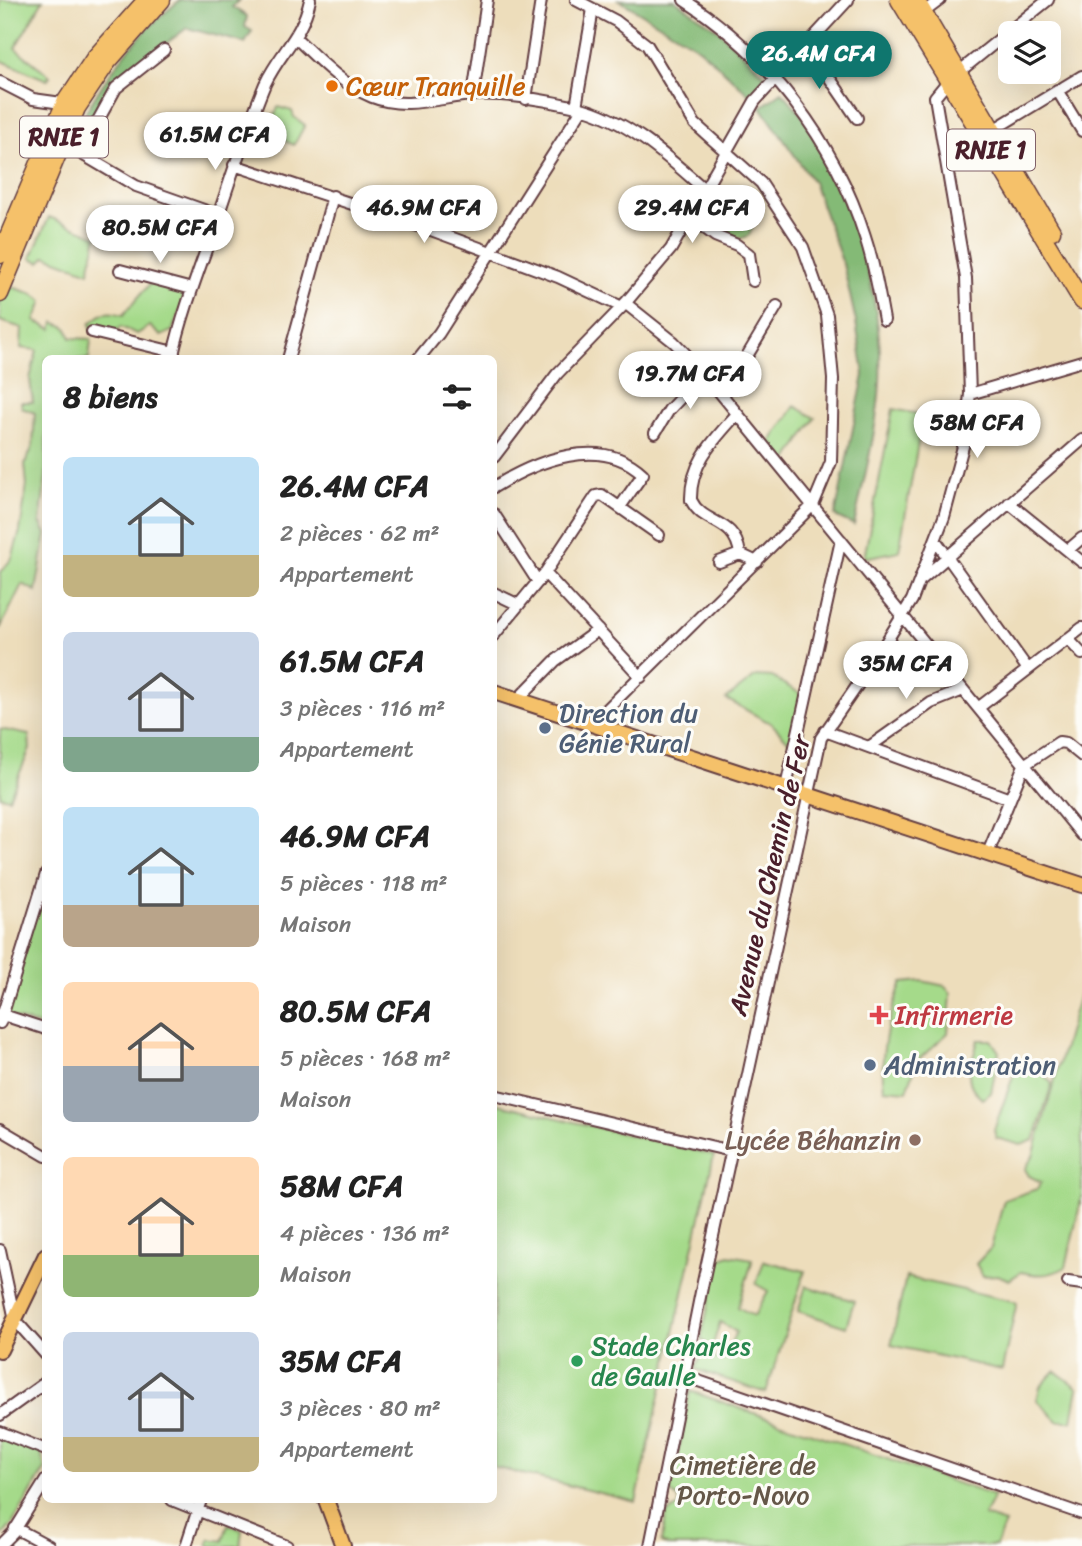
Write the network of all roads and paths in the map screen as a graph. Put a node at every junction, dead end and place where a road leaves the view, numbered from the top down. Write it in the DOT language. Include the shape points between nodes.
graph roads {
  1 [pos="146,0"];
  2 [pos="162,0"];
  3 [pos="310,0"];
  4 [pos="487,0"];
  5 [pos="541,0"];
  6 [pos="576,0"];
  7 [pos="684,0"];
  8 [pos="848,0"];
  9 [pos="899,0"];
  10 [pos="940,0"];
  11 [pos="1048,0"];
  12 [pos="920,6"];
  13 [pos="593,9"];
  14 [pos="297,38"];
  15 [pos="807,45"];
  16 [pos="164,50"];
  17 [pos="1082,76"];
  18 [pos="954,77"];
  19 [pos="774,78"];
  20 [pos="0,82"];
  21 [pos="1058,90"];
  22 [pos="473,95"];
  23 [pos="526,99"];
  24 [pos="71,105"];
  25 [pos="579,108"];
  26 [pos="857,118"];
  27 [pos="993,130"];
  28 [pos="1082,131"];
  29 [pos="728,151"];
  30 [pos="234,166"];
  31 [pos="705,190"];
  32 [pos="333,196"];
  33 [pos="218,215"];
  34 [pos="690,217"];
  35 [pos="491,253"];
  36 [pos="0,255"];
  37 [pos="120,271"];
  38 [pos="753,281"];
  39 [pos="1082,281"];
  40 [pos="192,289"];
  41 [pos="0,294"];
  42 [pos="1082,301"];
  43 [pos="624,305"];
  44 [pos="777,306"];
  45 [pos="884,320"];
  46 [pos="92,332"];
  47 [pos="173,355"];
  48 [pos="289,355"];
  49 [pos="421,355"];
  50 [pos="1082,361"];
  51 [pos="704,373"];
  52 [pos="970,394"];
  53 [pos="723,396"];
  54 [pos="737,414"];
  55 [pos="655,433"];
  56 [pos="1082,440"];
  57 [pos="497,453"];
  58 [pos="497,486"];
  59 [pos="1009,503"];
  60 [pos="813,505"];
  61 [pos="620,507"];
  62 [pos="497,518"];
  63 [pos="659,535"];
  64 [pos="1082,538"];
  65 [pos="841,540"];
  66 [pos="936,541"];
  67 [pos="1068,550"];
  68 [pos="740,554"];
  69 [pos="947,557"];
  70 [pos="719,562"];
  71 [pos="757,562"];
  72 [pos="1082,562"];
  73 [pos="541,577"];
  74 [pos="920,581"];
  75 [pos="497,595"];
  76 [pos="519,606"];
  77 [pos="903,617"];
  78 [pos="1082,628"];
  79 [pos="598,630"];
  80 [pos="497,632"];
  81 [pos="1068,639"];
  82 [pos="1082,654"];
  83 [pos="1027,668"];
  84 [pos="641,677"];
  85 [pos="963,690"];
  86 [pos="497,693"];
  87 [pos="517,700"];
  88 [pos="978,708"];
  89 [pos="592,724"];
  90 [pos="825,731"];
  91 [pos="869,747"];
  92 [pos="1082,756"];
  93 [pos="1024,765"];
  94 [pos="786,788"];
  95 [pos="807,795"];
  96 [pos="1010,799"];
  97 [pos="1082,835"];
  98 [pos="988,853"];
  99 [pos="1082,885"];
  100 [pos="42,887"];
  101 [pos="1,1017"];
  102 [pos="42,1028"];
  103 [pos="497,1096"];
  104 [pos="0,1129"];
  105 [pos="731,1151"];
  106 [pos="42,1154"];
  107 [pos="0,1250"];
  108 [pos="42,1263"];
  109 [pos="1068,1282"];
  110 [pos="1082,1284"];
  111 [pos="15,1320"];
  112 [pos="0,1350"];
  113 [pos="42,1350"];
  114 [pos="684,1376"];
  115 [pos="42,1385"];
  116 [pos="0,1415"];
  117 [pos="0,1432"];
  118 [pos="42,1448"];
  119 [pos="42,1486"];
  120 [pos="327,1503"];
  121 [pos="200,1505"];
  122 [pos="1082,1514"];
  123 [pos="15,1528"];
  124 [pos="0,1546"];
  125 [pos="50,1546"];
  126 [pos="186,1546"];
  127 [pos="287,1546"];
  128 [pos="343,1546"];
  129 [pos="650,1546"];
  1 -- 24 [label="highway, RNIE 1" via="95,57"];
  2 -- 24 [label="highway, RNIE 1"];
  3 -- 14 [label="street"];
  4 -- 22 [label="street"];
  5 -- 23 [label="street"];
  6 -- 13 [label="street"];
  7 -- 19 [label="street" via="713,20"];
  8 -- 15 [label="street"];
  9 -- 18 [label="highway, RNIE 1"];
  10 -- 12 [label="street"];
  11 -- 18 [label="street"];
  12 -- 18 [label="highway, RNIE 1"];
  13 -- 25 [label="street"];
  13 -- 29 [label="street" via="616,20 647,45 695,124"];
  14 -- 22 [label="street" via="353,87 380,99 411,103"];
  14 -- 30 [label="street" via="266,84"];
  15 -- 19 [label="street"];
  15 -- 26 [label="street"];
  16 -- 33 [label="street" via="116,89 80,153 136,186"];
  17 -- 21 [label="street"];
  18 -- 27 [label="highway, RNIE 1"];
  18 -- 42 [label="highway, RNIE 1"];
  18 -- 52 [label="street, Avenue du Chemin de Fer" via="935,97 963,248"];
  19 -- 29 [label="street" via="755,101"];
  19 -- 45 [label="street" via="814,131 849,195 872,260"];
  20 -- 24 [label="street" via="33,99"];
  21 -- 27 [label="street"];
  21 -- 28 [label="street"];
  22 -- 23 [label="street"];
  23 -- 25 [label="street"];
  24 -- 36 [label="highway, RNIE 1"];
  24 -- 41 [label="highway, RNIE 1"];
  25 -- 31 [label="street" via="653,146"];
  25 -- 35 [label="street"];
  27 -- 39 [label="highway, RNIE 1"];
  29 -- 31 [label="street"];
  29 -- 60 [label="street" via="761,184 792,226 822,294 831,341 832,453"];
  30 -- 32 [label="street"];
  30 -- 33 [label="street"];
  31 -- 34 [label="street"];
  32 -- 35 [label="street"];
  32 -- 48 [label="street"];
  33 -- 40 [label="street"];
  34 -- 38 [label="street" via="749,254"];
  34 -- 43 [label="street" via="671,249"];
  35 -- 43 [label="street"];
  35 -- 49 [label="street"];
  37 -- 40 [label="street"];
  40 -- 47 [label="street"];
  43 -- 51 [label="street" via="674,342"];
  43 -- 57 [label="street" via="557,374"];
  44 -- 53 [label="street"];
  46 -- 47 [label="street"];
  50 -- 52 [label="street"];
  51 -- 53 [label="street"];
  51 -- 55 [label="street" via="669,410"];
  52 -- 66 [label="street, Avenue du Chemin de Fer" via="965,439"];
  53 -- 54 [label="street"];
  54 -- 60 [label="street"];
  54 -- 68 [label="street" via="697,465 691,500 699,511 732,532"];
  56 -- 59 [label="street"];
  58 -- 61 [label="street" via="559,458 606,454 628,461 643,474"];
  59 -- 67 [label="street"];
  59 -- 69 [label="street"];
  60 -- 65 [label="street"];
  60 -- 71 [label="street"];
  61 -- 63 [label="street"];
  61 -- 73 [label="street" via="596,496"];
  62 -- 73 [label="street"];
  64 -- 67 [label="street"];
  65 -- 77 [label="street"];
  65 -- 94 [label="street"];
  66 -- 69 [label="street"];
  66 -- 74 [label="street, Avenue du Chemin de Fer"];
  67 -- 72 [label="street"];
  68 -- 70 [label="street"];
  68 -- 71 [label="street"];
  69 -- 74 [label="street"];
  69 -- 83 [label="street"];
  71 -- 84 [label="street"];
  73 -- 76 [label="street"];
  73 -- 79 [label="street"];
  74 -- 77 [label="street, Avenue du Chemin de Fer"];
  75 -- 76 [label="street"];
  76 -- 80 [label="street"];
  77 -- 85 [label="street"];
  77 -- 90 [label="street, Avenue du Chemin de Fer"];
  78 -- 81 [label="street"];
  79 -- 84 [label="street"];
  79 -- 87 [label="street" via="555,661"];
  81 -- 82 [label="street"];
  81 -- 83 [label="street"];
  83 -- 88 [label="street"];
  84 -- 89 [label="street"];
  85 -- 88 [label="street"];
  85 -- 91 [label="street" via="931,703"];
  86 -- 87 [label="main road"];
  87 -- 89 [label="main road"];
  88 -- 93 [label="street"];
  89 -- 94 [label="main road"];
  90 -- 91 [label="street"];
  90 -- 95 [label="street, Avenue du Chemin de Fer"];
  91 -- 96 [label="street"];
  92 -- 93 [label="street" via="1059,742"];
  93 -- 96 [label="street"];
  93 -- 97 [label="street"];
  94 -- 95 [label="main road"];
  95 -- 98 [label="main road"];
  95 -- 105 [label="street, Avenue du Chemin de Fer"];
  96 -- 98 [label="street"];
  98 -- 99 [label="main road"];
  100 -- 101 [label="street"];
  101 -- 102 [label="street"];
  103 -- 105 [label="street"];
  104 -- 106 [label="street"];
  105 -- 114 [label="street, Avenue du Chemin de Fer"];
  107 -- 111 [label="street"];
  108 -- 111 [label="main road"];
  109 -- 110 [label="street"];
  111 -- 112 [label="main road"];
  111 -- 113 [label="street"];
  114 -- 122 [label="street"];
  114 -- 129 [label="street, Avenue du Chemin de Fer"];
  115 -- 116 [label="street"];
  117 -- 118 [label="street"];
  119 -- 123 [label="street"];
  120 -- 128 [label="main road"];
  121 -- 126 [label="street"];
  121 -- 127 [label="street"];
  123 -- 124 [label="street"];
  123 -- 125 [label="street"];
}
